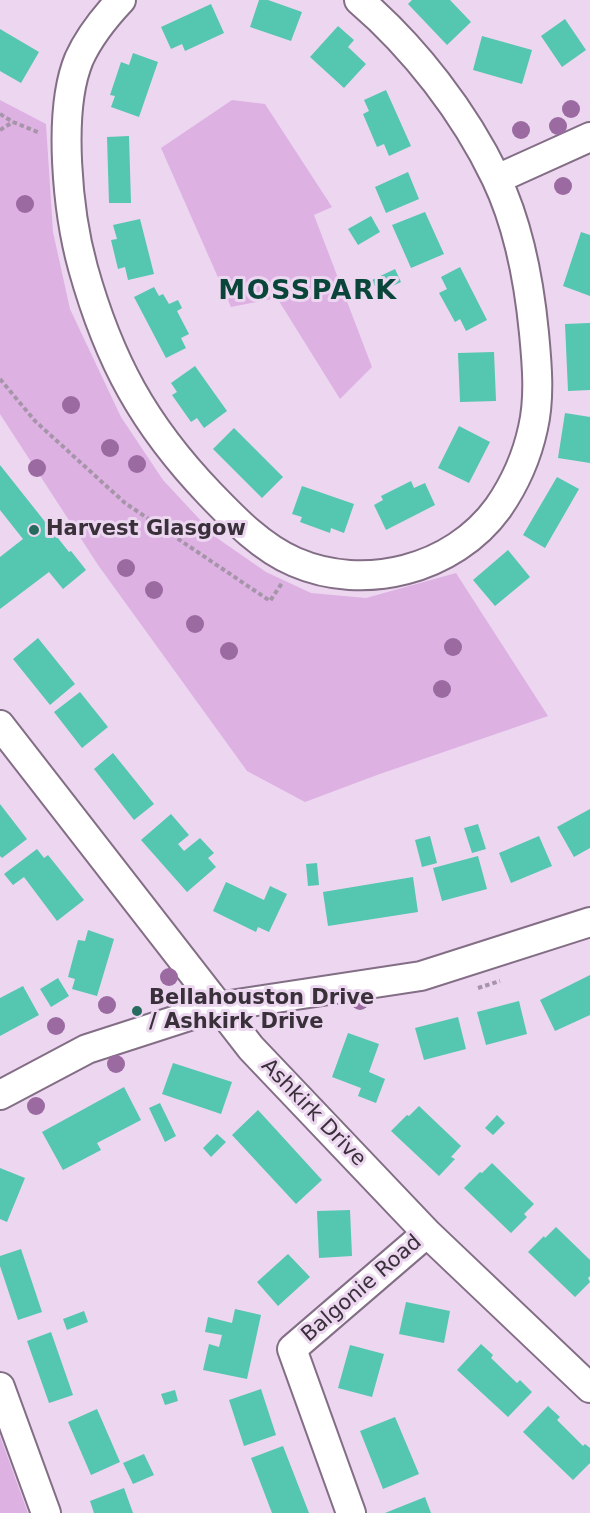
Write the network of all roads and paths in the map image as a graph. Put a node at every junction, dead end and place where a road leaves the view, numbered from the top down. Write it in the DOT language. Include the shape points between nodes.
graph roads {
  1 [pos="121,0"];
  2 [pos="359,0"];
  3 [pos="0,114"];
  4 [pos="13,122"];
  5 [pos="0,130"];
  6 [pos="590,137"];
  7 [pos="68,145"];
  8 [pos="497,179"];
  9 [pos="0,380"];
  10 [pos="295,562"];
  11 [pos="0,725"];
  12 [pos="590,922"];
  13 [pos="217,1007"];
  14 [pos="0,1095"];
  15 [pos="427,1233"];
  16 [pos="0,1387"];
  17 [pos="590,1388"];
  18 [pos="46,1513"];
  19 [pos="351,1513"];
  1 -- 7 [label="street" via="89,40 78,62 68,110"];
  2 -- 8 [label="street" via="420,62 461,118"];
  3 -- 4 [label="path"];
  4 -- 5 [label="path"];
  4 -- 7 [label="path"];
  6 -- 8 [label="street"];
  7 -- 10 [label="street" via="72,210 81,263 96,313 129,387 151,425 194,477 246,529"];
  8 -- 10 [label="street" via="522,256 535,345 534,426 513,482 480,528 434,560 413,568 344,576"];
  9 -- 10 [label="path" via="35,421 125,502 270,601"];
  11 -- 13 [label="street, Ashkirk Drive"];
  12 -- 13 [label="street" via="421,976"];
  13 -- 14 [label="street" via="87,1048"];
  13 -- 15 [label="street, Ashkirk Drive" via="251,1048"];
  15 -- 17 [label="street, Ashkirk Drive"];
  15 -- 19 [label="street, Balgonie Road" via="292,1349"];
  16 -- 18 [label="street"];
}
